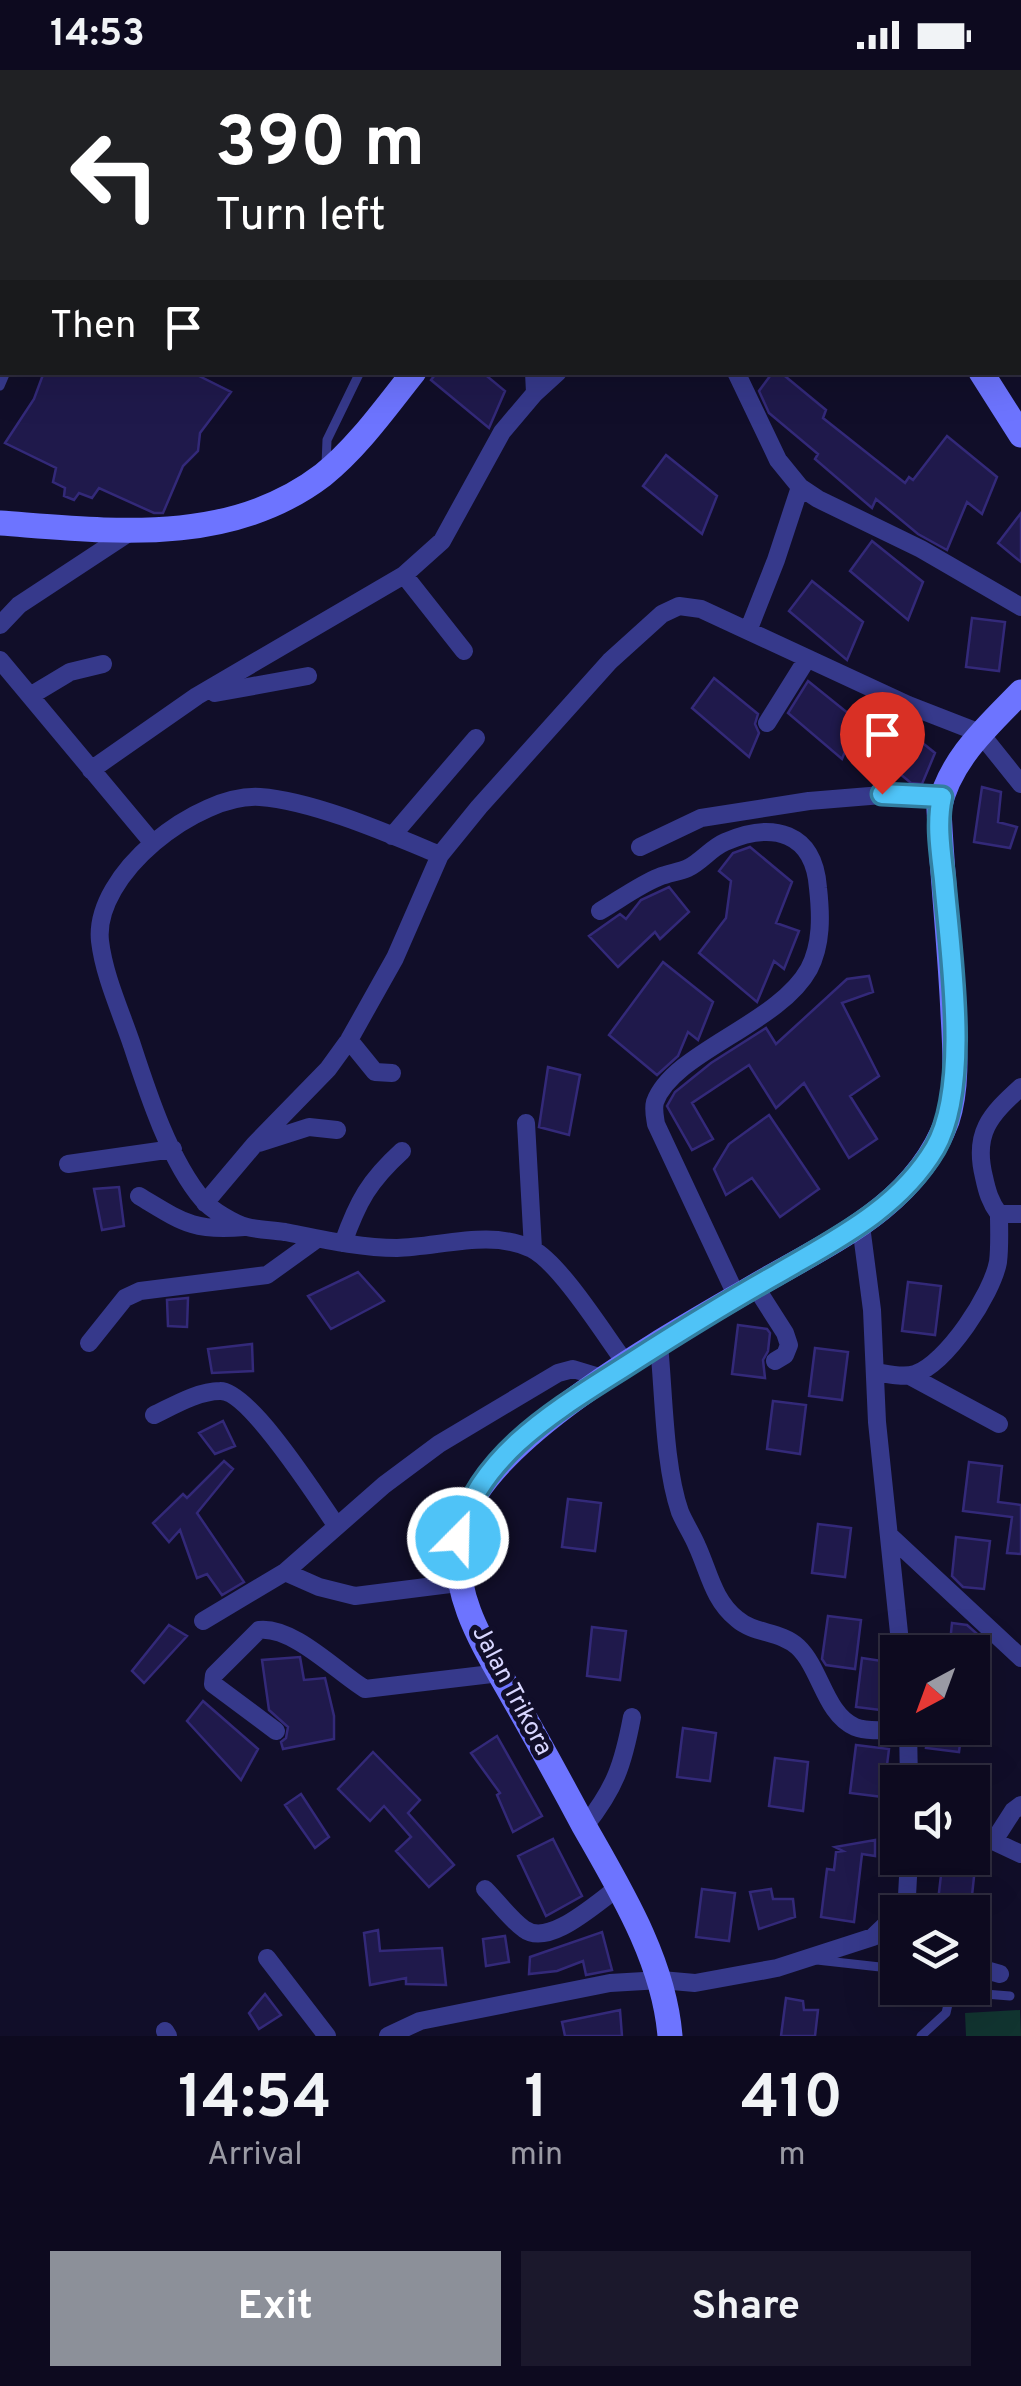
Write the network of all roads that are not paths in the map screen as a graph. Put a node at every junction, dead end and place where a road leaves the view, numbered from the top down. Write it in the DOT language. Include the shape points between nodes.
graph roads {
  1 [pos="359,375"];
  2 [pos="412,375"];
  3 [pos="534,375"];
  4 [pos="555,375"];
  5 [pos="737,375"];
  6 [pos="983,375"];
  7 [pos="535,393"];
  8 [pos="1021,435"];
  9 [pos="326,473"];
  10 [pos="800,487"];
  11 [pos="0,523"];
  12 [pos="130,532"];
  13 [pos="404,576"];
  14 [pos="1021,607"];
  15 [pos="0,625"];
  16 [pos="748,631"];
  17 [pos="464,651"];
  18 [pos="807,658"];
  19 [pos="0,660"];
  20 [pos="104,664"];
  21 [pos="308,676"];
  22 [pos="1021,692"];
  23 [pos="30,696"];
  24 [pos="198,696"];
  25 [pos="768,724"];
  26 [pos="980,733"];
  27 [pos="476,738"];
  28 [pos="92,770"];
  29 [pos="1021,784"];
  30 [pos="942,797"];
  31 [pos="392,836"];
  32 [pos="152,842"];
  33 [pos="640,848"];
  34 [pos="440,855"];
  35 [pos="600,911"];
  36 [pos="349,1040"];
  37 [pos="392,1073"];
  38 [pos="1021,1088"];
  39 [pos="526,1122"];
  40 [pos="337,1130"];
  41 [pos="254,1146"];
  42 [pos="173,1150"];
  43 [pos="402,1151"];
  44 [pos="68,1164"];
  45 [pos="138,1196"];
  46 [pos="205,1202"];
  47 [pos="999,1214"];
  48 [pos="1021,1214"];
  49 [pos="861,1226"];
  50 [pos="245,1227"];
  51 [pos="318,1238"];
  52 [pos="342,1243"];
  53 [pos="533,1249"];
  54 [pos="746,1291"];
  55 [pos="89,1343"];
  56 [pos="659,1345"];
  57 [pos="775,1361"];
  58 [pos="616,1372"];
  59 [pos="876,1372"];
  60 [pos="910,1376"];
  61 [pos="154,1416"];
  62 [pos="999,1424"];
  63 [pos="336,1526"];
  64 [pos="890,1535"];
  65 [pos="285,1572"];
  66 [pos="458,1583"];
  67 [pos="203,1621"];
  68 [pos="899,1635"];
  69 [pos="1021,1658"];
  70 [pos="500,1673"];
  71 [pos="632,1716"];
  72 [pos="880,1728"];
  73 [pos="276,1731"];
  74 [pos="1021,1805"];
  75 [pos="585,1826"];
  76 [pos="990,1837"];
  77 [pos="995,1839"];
  78 [pos="1021,1854"];
  79 [pos="619,1887"];
  80 [pos="485,1889"];
  81 [pos="880,1935"];
  82 [pos="267,1958"];
  83 [pos="809,1959"];
  84 [pos="880,1968"];
  85 [pos="990,1971"];
  86 [pos="1000,1974"];
  87 [pos="660,1980"];
  88 [pos="990,1994"];
  89 [pos="1010,1996"];
  90 [pos="948,2005"];
  91 [pos="424,2028"];
  92 [pos="328,2036"];
  93 [pos="388,2036"];
  94 [pos="670,2036"];
  95 [pos="921,2036"];
  1 -- 9 [label="lane" via="327,440"];
  2 -- 9 [label="street"];
  3 -- 7 [label="street"];
  4 -- 7 [label="street"];
  5 -- 10 [label="street" via="778,460"];
  6 -- 8 [label="street"];
  7 -- 13 [label="street" via="502,432 442,542"];
  9 -- 12 [label="street" via="262,511 186,529"];
  10 -- 14 [label="street"];
  10 -- 16 [label="street"];
  11 -- 12 [label="street"];
  12 -- 15 [label="street" via="19,605"];
  13 -- 17 [label="street"];
  13 -- 24 [label="street"];
  16 -- 18 [label="street"];
  16 -- 34 [label="street" via="701,609 680,606 662,614 610,661"];
  18 -- 25 [label="street"];
  18 -- 26 [label="street"];
  19 -- 23 [label="street"];
  20 -- 23 [label="street" via="70,672"];
  21 -- 24 [label="street"];
  22 -- 26 [label="street, Jalan Trikora"];
  23 -- 28 [label="street"];
  24 -- 28 [label="street"];
  26 -- 29 [label="street"];
  26 -- 30 [label="street, Jalan Trikora"];
  27 -- 31 [label="street"];
  28 -- 32 [label="street"];
  30 -- 33 [label="street" via="882,794 701,818"];
  30 -- 49 [label="street, Jalan Trikora" via="955,1060 949,1116 908,1185"];
  31 -- 32 [label="street" via="258,797 218,804"];
  31 -- 34 [label="street"];
  32 -- 42 [label="street" via="115,886 100,938"];
  34 -- 36 [label="street" via="389,971"];
  35 -- 54 [label="street" via="740,836 789,836 813,857 820,912 809,969 776,1008 703,1054 655,1102 656,1124"];
  36 -- 37 [label="street" via="375,1072"];
  36 -- 41 [label="street"];
  38 -- 47 [label="street" via="986,1124 978,1150 990,1203"];
  39 -- 53 [label="street"];
  40 -- 41 [label="street" via="296,1130"];
  41 -- 46 [label="street"];
  42 -- 44 [label="street"];
  42 -- 46 [label="street"];
  43 -- 52 [label="street" via="358,1200"];
  45 -- 50 [label="street" via="188,1225"];
  46 -- 50 [label="street"];
  47 -- 48 [label="street"];
  47 -- 60 [label="street" via="998,1264 974,1310 950,1350"];
  49 -- 54 [label="street, Jalan Trikora"];
  49 -- 59 [label="street"];
  50 -- 51 [label="street"];
  51 -- 52 [label="street"];
  51 -- 55 [label="street" via="267,1276 140,1290 125,1298"];
  52 -- 53 [label="street" via="394,1248 504,1241"];
  53 -- 58 [label="street" via="579,1299"];
  54 -- 56 [label="street, Jalan Trikora"];
  54 -- 57 [label="street" via="785,1332 789,1345"];
  56 -- 58 [label="street, Jalan Trikora"];
  56 -- 72 [label="street" via="674,1487 711,1587 734,1618 795,1644 838,1715 856,1728"];
  58 -- 63 [label="street" via="558,1373 439,1444"];
  58 -- 66 [label="street, Jalan Trikora" via="561,1407 489,1475 462,1523"];
  59 -- 60 [label="street"];
  59 -- 64 [label="street"];
  60 -- 62 [label="street"];
  61 -- 63 [label="street" via="189,1399 229,1392 259,1418"];
  63 -- 65 [label="street"];
  64 -- 68 [label="street"];
  64 -- 69 [label="street"];
  65 -- 66 [label="street" via="355,1596"];
  65 -- 67 [label="street"];
  66 -- 70 [label="street, Jalan Trikora"];
  70 -- 73 [label="street" via="366,1689 298,1642 259,1630 212,1684"];
  70 -- 75 [label="street, Jalan Trikora"];
  71 -- 75 [label="street" via="619,1775"];
  74 -- 77 [label="street"];
  75 -- 79 [label="street, Jalan Trikora"];
  76 -- 77 [label="street"];
  77 -- 78 [label="street"];
  79 -- 80 [label="street" via="541,1936 525,1930"];
  79 -- 87 [label="street, Jalan Trikora"];
  81 -- 83 [label="street"];
  82 -- 92 [label="street"];
  83 -- 84 [label="lane"];
  83 -- 87 [label="street" via="730,1979"];
  85 -- 86 [label="street"];
  87 -- 91 [label="street" via="610,1983"];
  87 -- 94 [label="street, Jalan Trikora"];
  88 -- 89 [label="lane"];
  90 -- 95 [label="lane"];
  91 -- 93 [label="street"];
}
